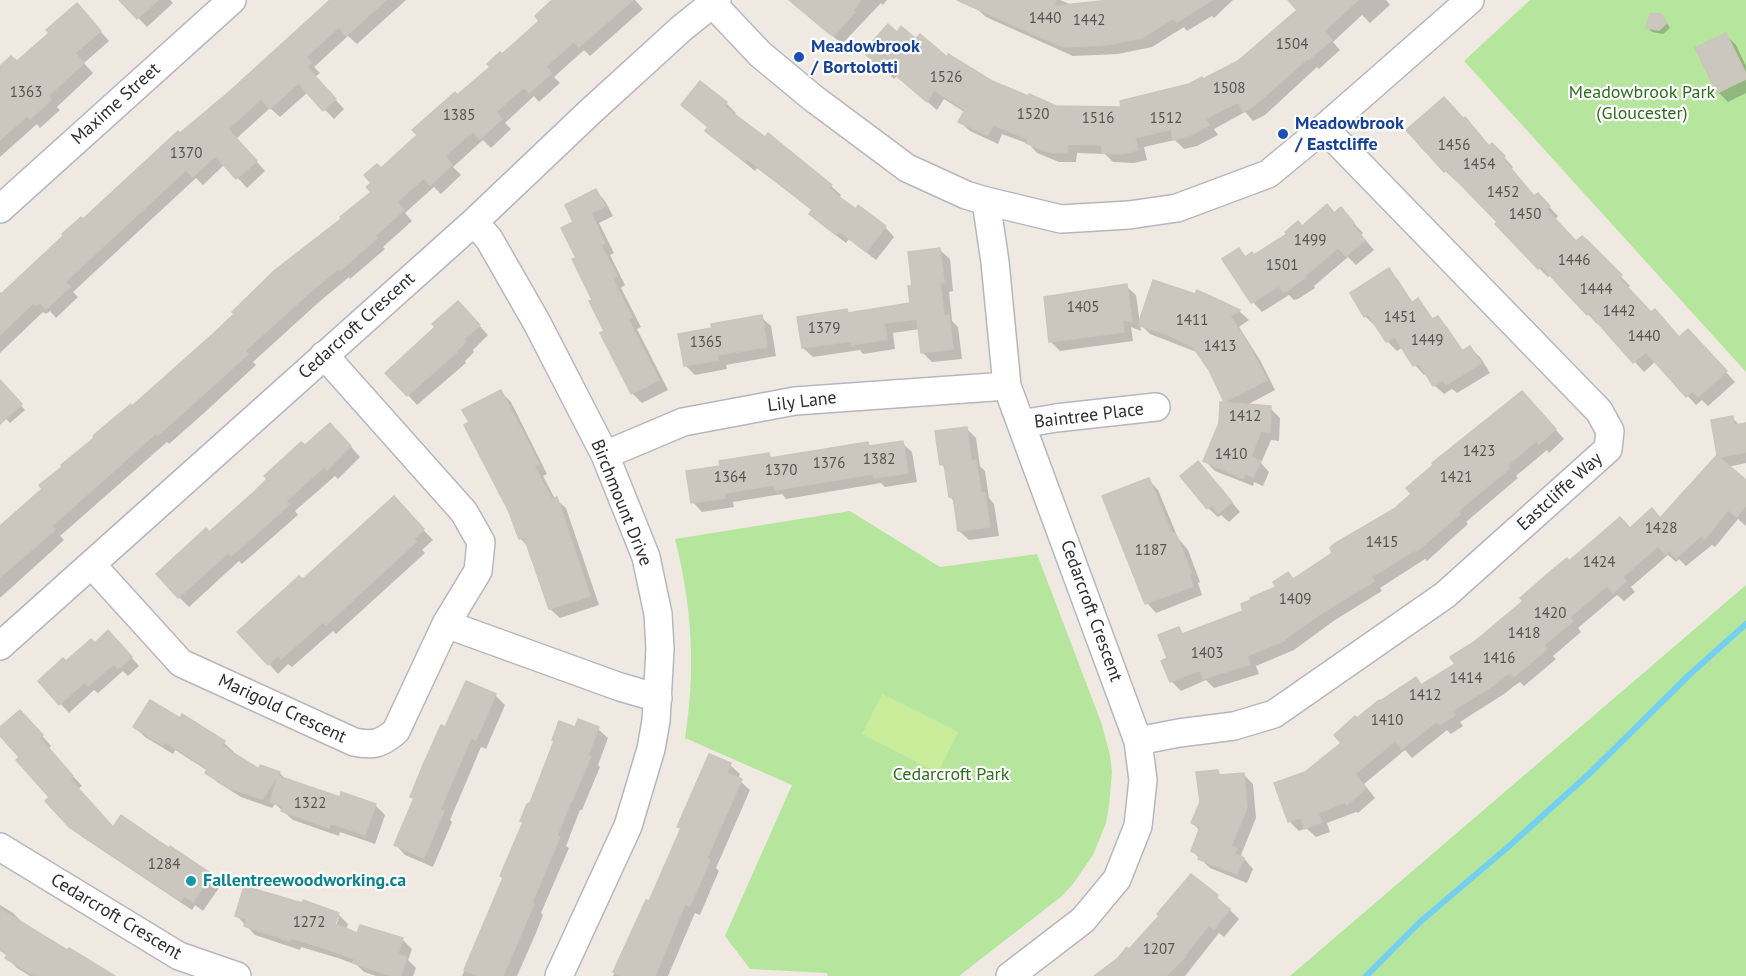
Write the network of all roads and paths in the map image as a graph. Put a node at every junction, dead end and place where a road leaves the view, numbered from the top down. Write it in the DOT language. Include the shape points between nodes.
graph roads {
  1 [pos="232,0"];
  2 [pos="1470,0"];
  3 [pos="713,1"];
  4 [pos="1324,129"];
  5 [pos="986,201"];
  6 [pos="0,209"];
  7 [pos="474,222"];
  8 [pos="324,356"];
  9 [pos="1007,386"];
  10 [pos="1156,408"];
  11 [pos="1021,424"];
  12 [pos="605,455"];
  13 [pos="92,565"];
  14 [pos="446,624"];
  15 [pos="0,646"];
  16 [pos="658,698"];
  17 [pos="1138,741"];
  18 [pos="0,847"];
  19 [pos="237,976"];
  20 [pos="559,976"];
  21 [pos="1010,976"];
  1 -- 6 [label="street, Maxime Street"];
  2 -- 4 [label="street"];
  3 -- 5 [label="street" via="760,54 907,168"];
  3 -- 7 [label="street, Cedarcroft Crescent"];
  4 -- 5 [label="street" via="1268,174 1177,208 1061,219"];
  4 -- 17 [label="street, Eastcliffe Way" via="1599,411 1610,431 1608,449 1445,595 1274,714 1234,726"];
  5 -- 9 [label="street, Cedarcroft Crescent"];
  7 -- 8 [label="street, Cedarcroft Crescent"];
  7 -- 12 [label="street, Birchmount Drive" via="489,239 542,333"];
  8 -- 13 [label="street, Cedarcroft Crescent"];
  8 -- 14 [label="street, Marigold Crescent" via="464,512 481,542 478,571"];
  9 -- 11 [label="street, Cedarcroft Crescent"];
  9 -- 12 [label="street, Lily Lane" via="806,399 683,422"];
  10 -- 11 [label="street, Baintree Place"];
  11 -- 17 [label="street, Cedarcroft Crescent"];
  12 -- 16 [label="street, Birchmount Drive" via="649,568 658,614"];
  13 -- 14 [label="street, Marigold Crescent" via="181,663 354,742 370,745 386,740 396,731"];
  13 -- 15 [label="street, Cedarcroft Crescent"];
  14 -- 16 [label="street"];
  16 -- 20 [label="street, Birchmount Drive" via="651,748 628,826"];
  17 -- 21 [label="street, Cedarcroft Crescent" via="1143,780 1138,826 1117,879 1083,920"];
  18 -- 19 [label="street, Cedarcroft Crescent" via="179,956"];
}
